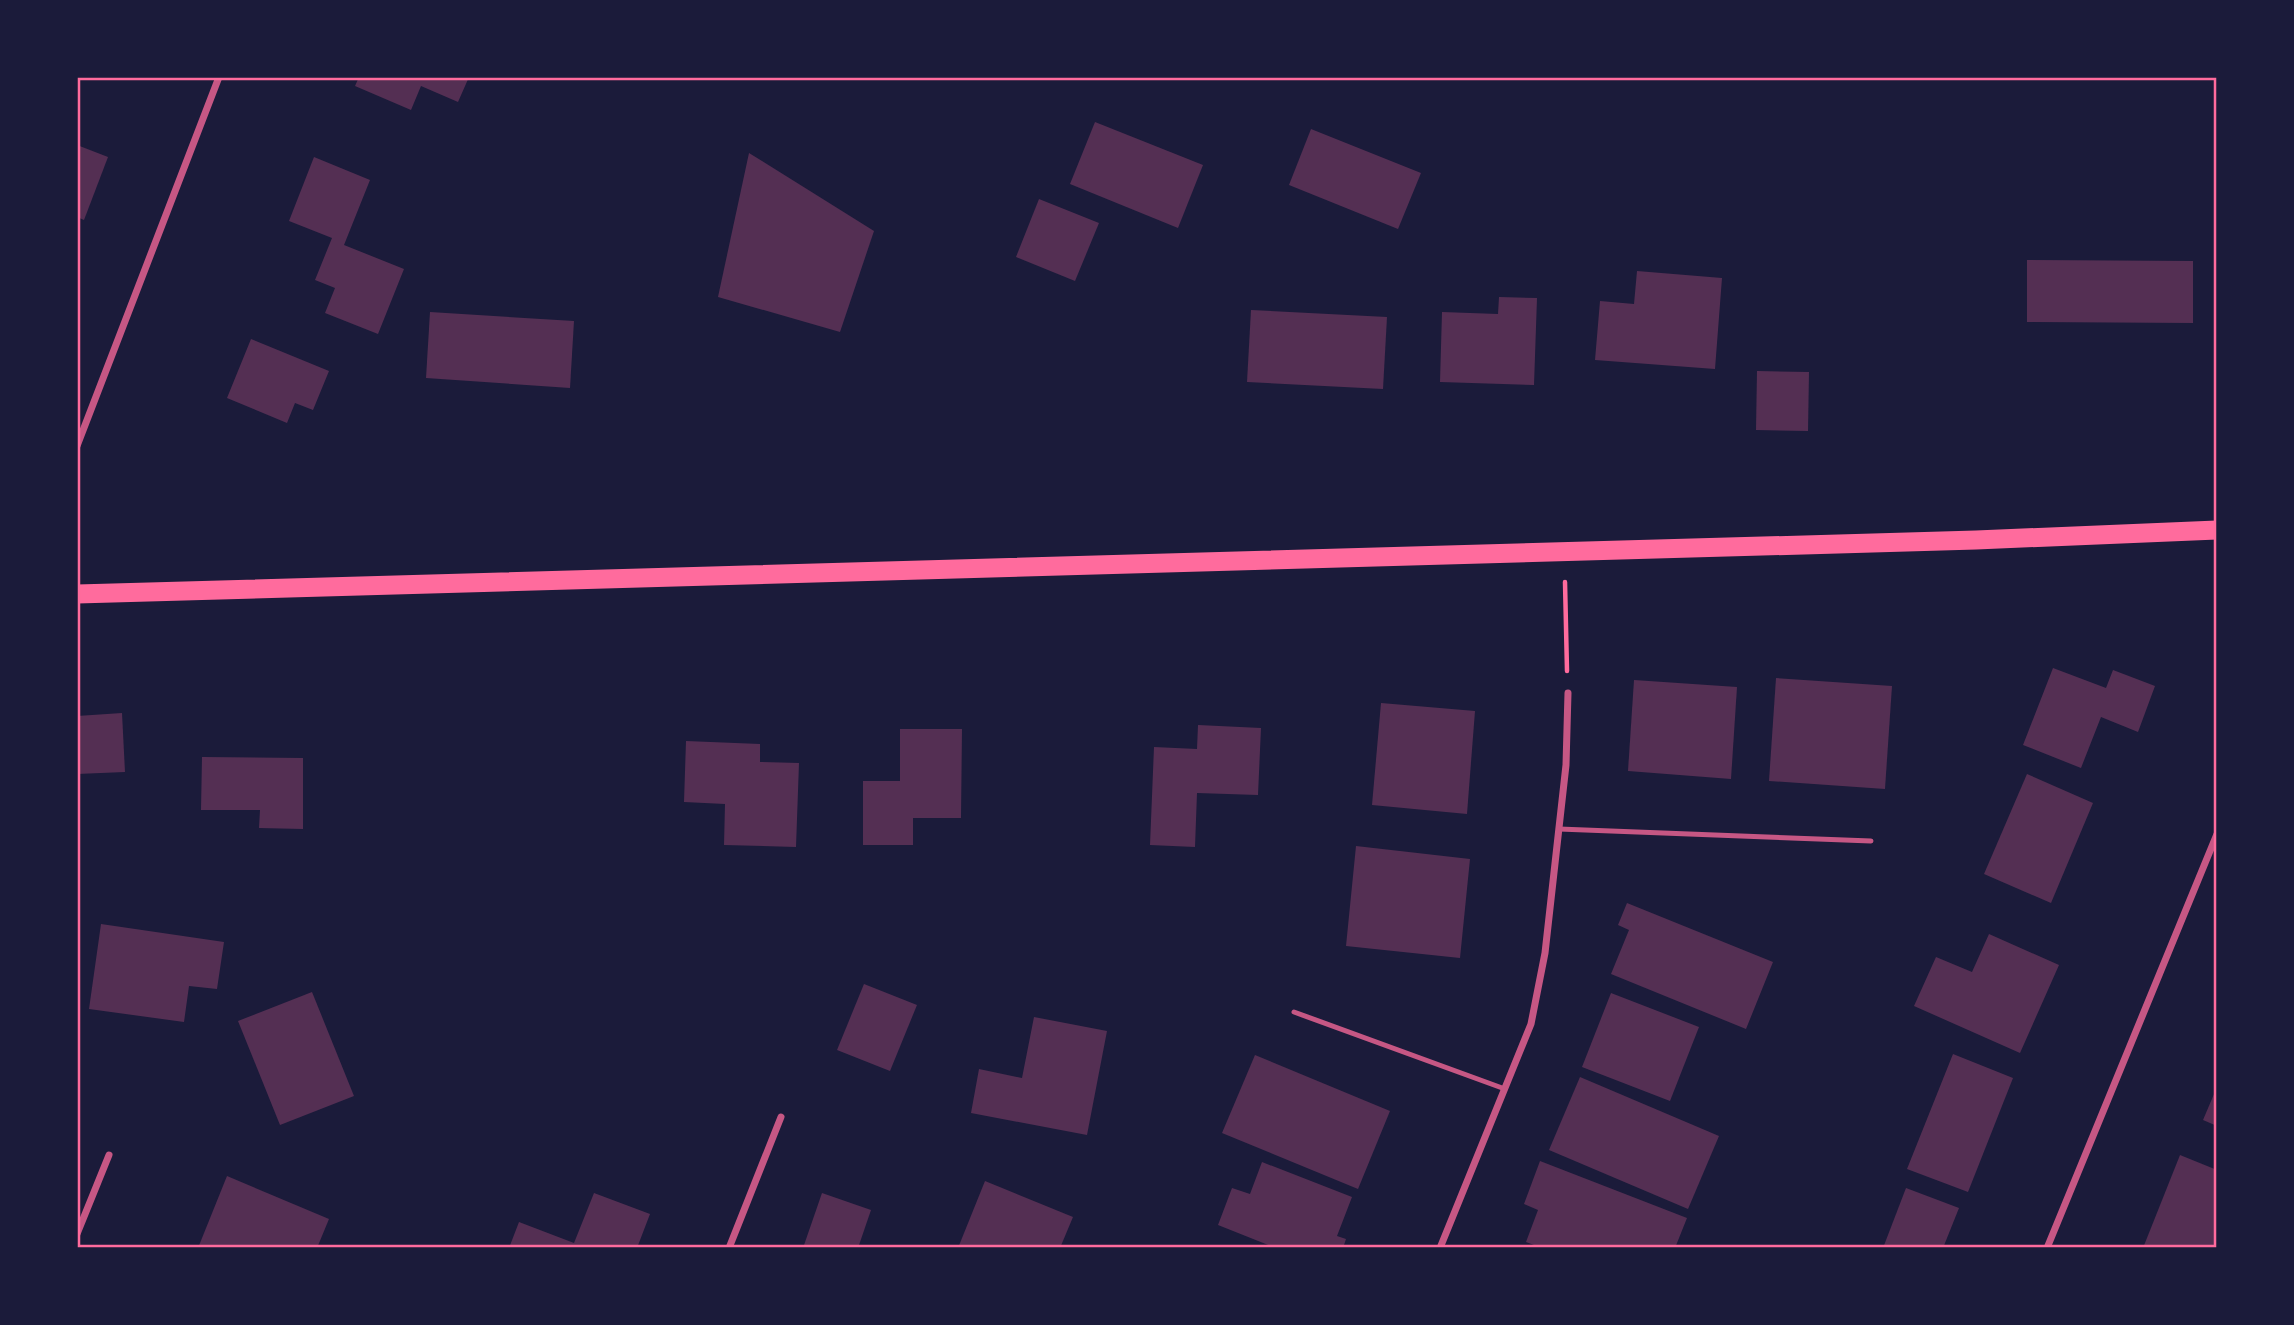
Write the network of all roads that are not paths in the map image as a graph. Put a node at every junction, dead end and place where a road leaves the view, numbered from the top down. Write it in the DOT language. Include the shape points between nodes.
graph roads {
  1 [pos="219,77"];
  2 [pos="77,446"];
  3 [pos="2217,530"];
  4 [pos="77,593"];
  5 [pos="1568,693"];
  6 [pos="1559,829"];
  7 [pos="2217,834"];
  8 [pos="1871,841"];
  9 [pos="1294,1012"];
  10 [pos="1505,1089"];
  11 [pos="781,1117"];
  12 [pos="108,1155"];
  13 [pos="77,1234"];
  14 [pos="729,1248"];
  15 [pos="1440,1248"];
  16 [pos="2047,1248"];
  1 -- 2 [label="street"];
  3 -- 4 [label="highway"];
  5 -- 6 [label="street"];
  6 -- 8 [label="lane"];
  6 -- 10 [label="street" via="1545,953 1531,1024"];
  7 -- 16 [label="street"];
  9 -- 10 [label="lane"];
  10 -- 15 [label="street"];
  11 -- 14 [label="street"];
  12 -- 13 [label="street"];
}
